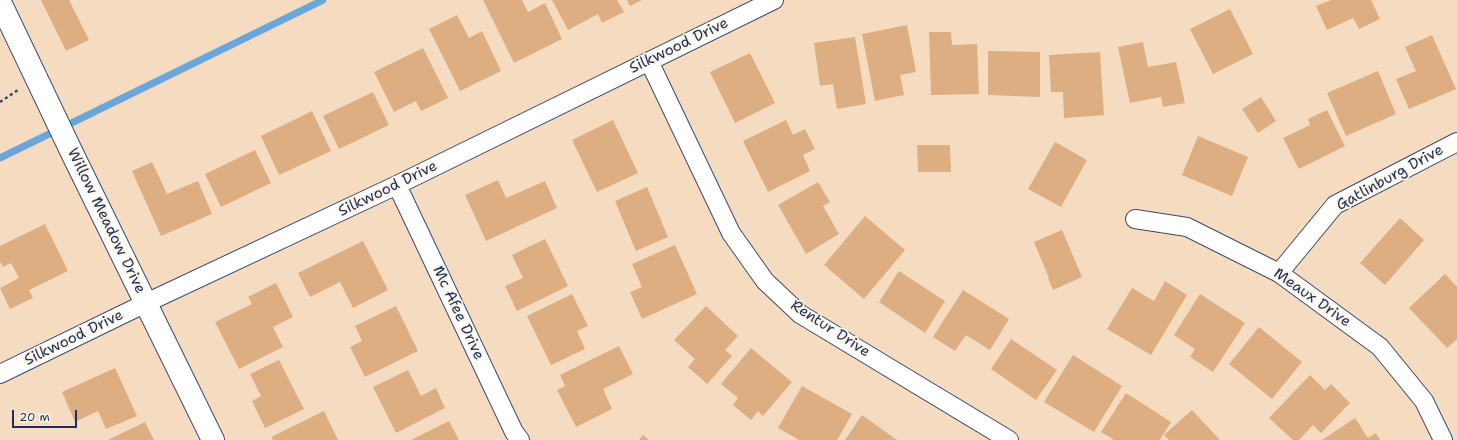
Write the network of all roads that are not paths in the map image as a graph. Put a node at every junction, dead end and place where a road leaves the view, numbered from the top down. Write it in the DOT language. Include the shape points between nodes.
graph roads {
  1 [pos="774,0"];
  2 [pos="0,2"];
  3 [pos="649,61"];
  4 [pos="1457,142"];
  5 [pos="397,185"];
  6 [pos="1135,219"];
  7 [pos="1279,273"];
  8 [pos="146,303"];
  9 [pos="0,374"];
  10 [pos="212,440"];
  11 [pos="520,440"];
  12 [pos="1009,440"];
  13 [pos="1443,440"];
  1 -- 3 [label="street, Silkwood Drive"];
  2 -- 8 [label="street, Willow Meadow Drive"];
  3 -- 5 [label="street, Silkwood Drive"];
  3 -- 12 [label="street, Rentur Drive" via="731,233 765,281 800,314"];
  4 -- 7 [label="street, Gatlinburg Drive" via="1335,205"];
  5 -- 8 [label="street, Silkwood Drive"];
  5 -- 11 [label="street, Mc Afee Drive"];
  6 -- 7 [label="street, Meaux Drive" via="1187,227"];
  7 -- 13 [label="street, Meaux Drive" via="1380,348 1424,401"];
  8 -- 9 [label="street, Silkwood Drive"];
  8 -- 10 [label="street, Willow Meadow Drive"];
}
